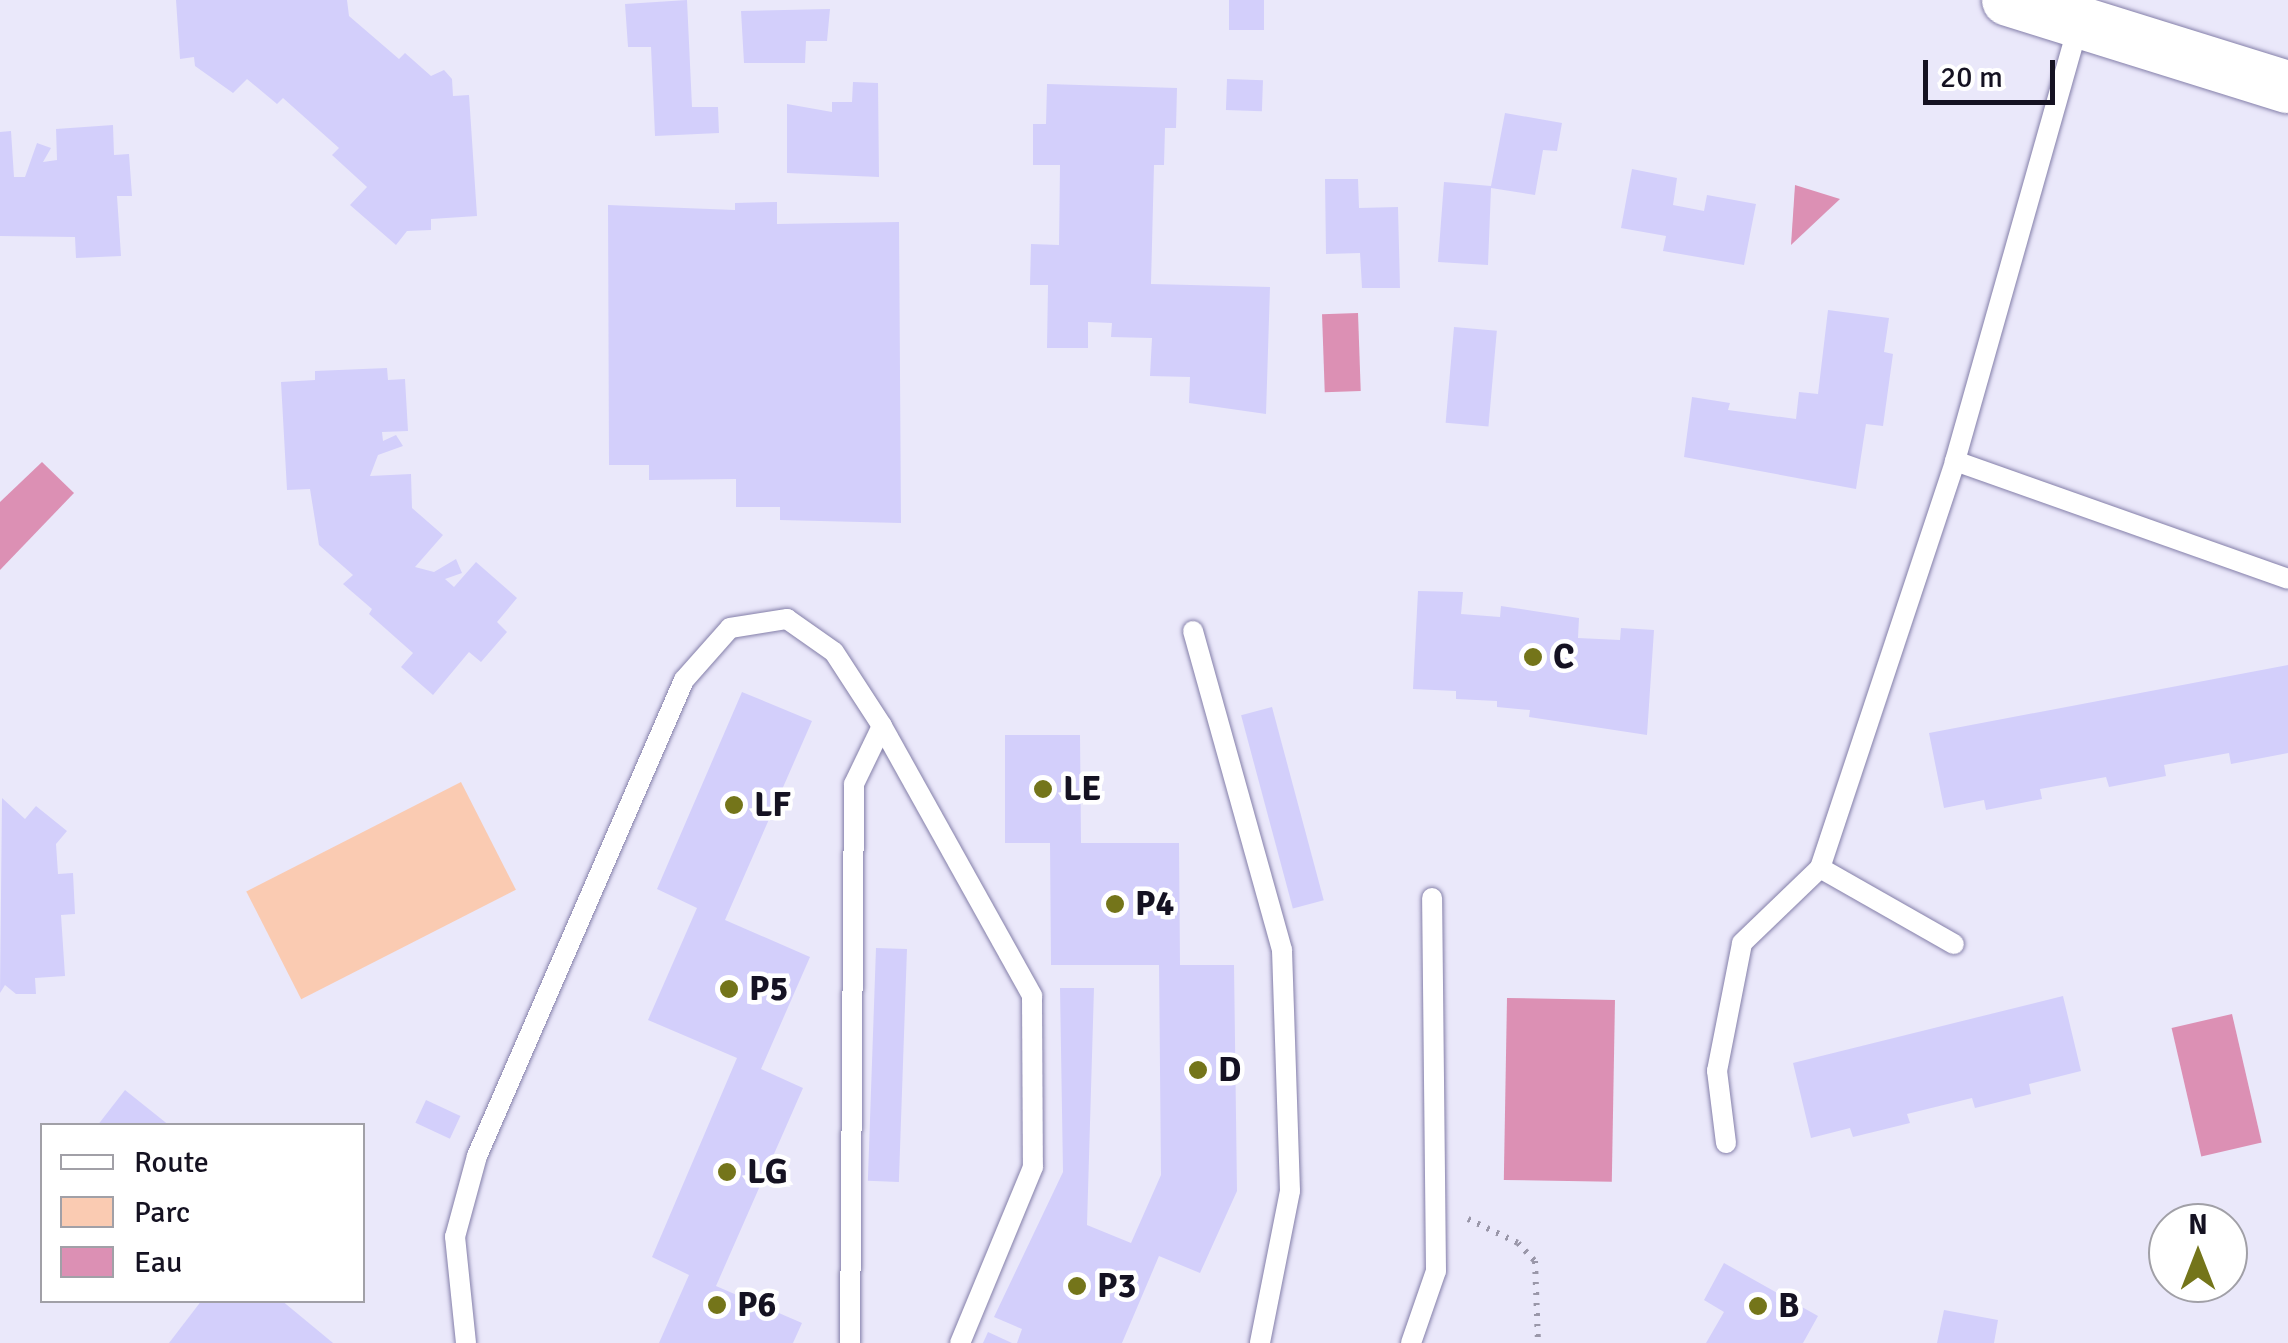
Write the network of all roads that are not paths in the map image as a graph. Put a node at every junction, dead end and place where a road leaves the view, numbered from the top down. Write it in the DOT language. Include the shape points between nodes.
graph roads {
  1 [pos="2008,0"];
  2 [pos="2078,23"];
  3 [pos="2288,87"];
  4 [pos="1955,461"];
  5 [pos="2288,579"];
  6 [pos="1193,631"];
  7 [pos="882,726"];
  8 [pos="1820,868"];
  9 [pos="1432,898"];
  10 [pos="1954,944"];
  11 [pos="1726,1143"];
  12 [pos="466,1343"];
  13 [pos="850,1343"];
  14 [pos="960,1343"];
  15 [pos="1260,1343"];
  16 [pos="1411,1343"];
  1 -- 2 [label="street"];
  2 -- 3 [label="street"];
  2 -- 4 [label="lane"];
  4 -- 5 [label="lane"];
  4 -- 8 [label="lane"];
  6 -- 15 [label="lane" via="1282,950 1290,1191"];
  7 -- 12 [label="lane" via="834,652 787,619 730,628 684,680 477,1156 456,1238"];
  7 -- 13 [label="lane" via="854,784"];
  7 -- 14 [label="lane" via="1032,996 1033,1167"];
  8 -- 10 [label="lane"];
  8 -- 11 [label="lane" via="1742,943 1717,1072"];
  9 -- 16 [label="lane" via="1436,1271"];
}
